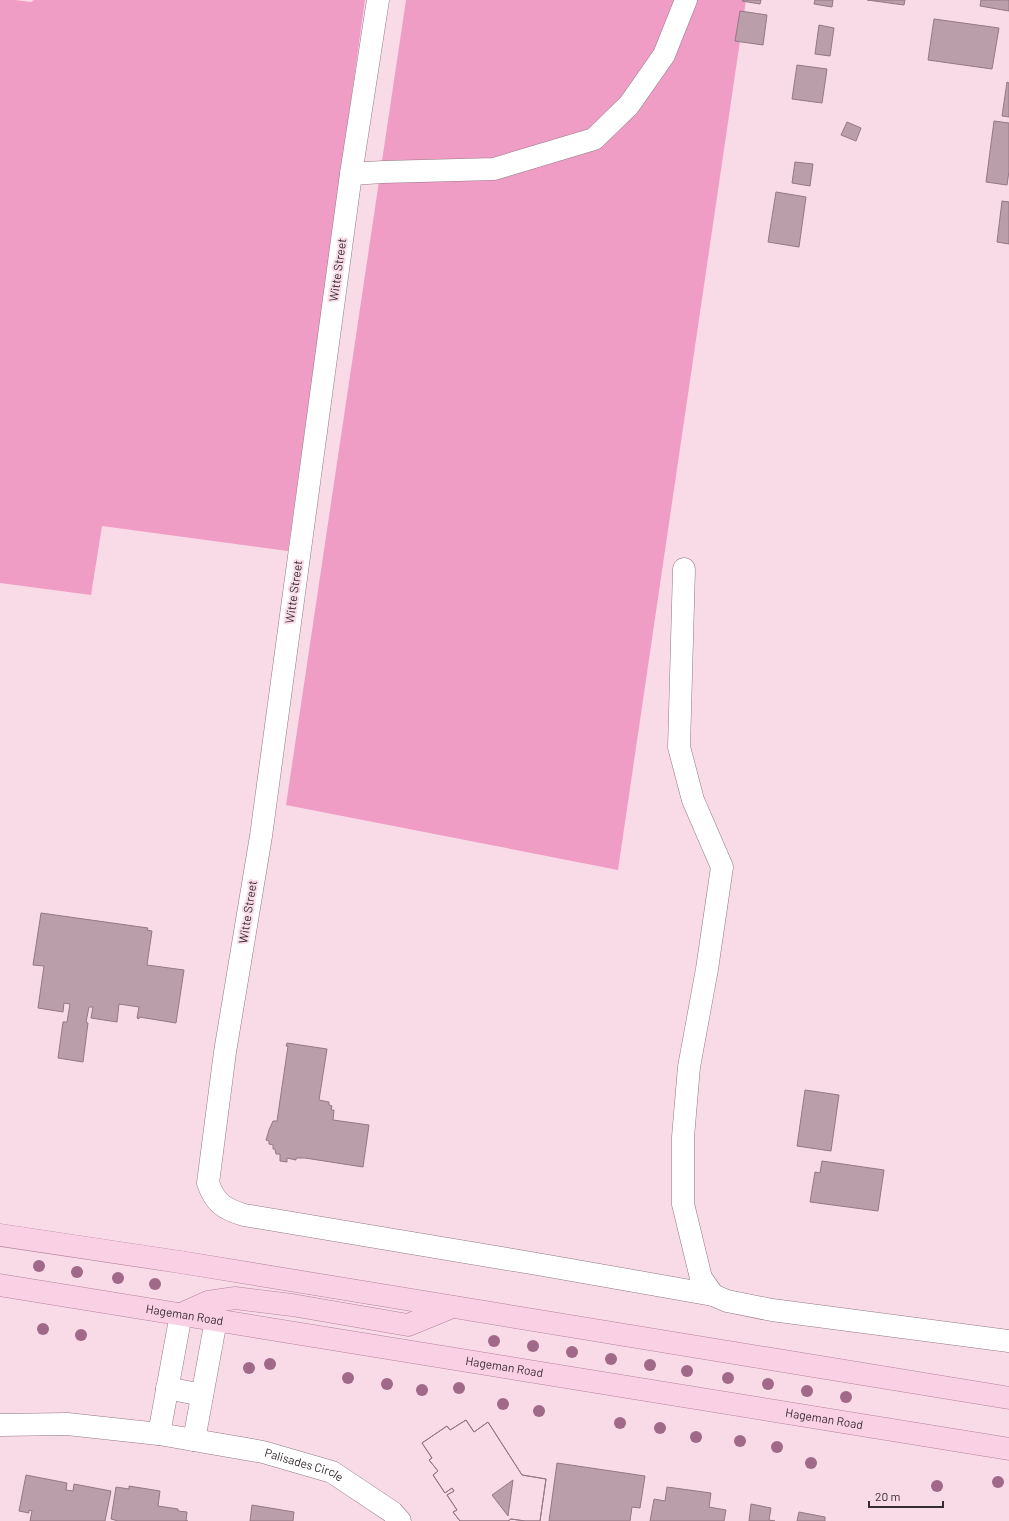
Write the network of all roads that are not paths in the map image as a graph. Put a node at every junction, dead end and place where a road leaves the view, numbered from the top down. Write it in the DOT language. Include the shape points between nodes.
graph roads {
  1 [pos="378,0"];
  2 [pos="686,0"];
  3 [pos="351,174"];
  4 [pos="684,569"];
  5 [pos="0,1235"];
  6 [pos="0,1285"];
  7 [pos="713,1295"];
  8 [pos="452,1307"];
  9 [pos="181,1314"];
  10 [pos="216,1320"];
  11 [pos="1009,1341"];
  12 [pos="167,1388"];
  13 [pos="202,1395"];
  14 [pos="1009,1398"];
  15 [pos="0,1425"];
  16 [pos="159,1434"];
  17 [pos="194,1440"];
  18 [pos="1009,1449"];
  19 [pos="400,1521"];
  1 -- 3 [label="street, Witte Street"];
  2 -- 3 [label="street" via="664,55 629,105 594,139 494,170"];
  3 -- 7 [label="street, Witte Street" via="261,836 225,1052 208,1183 212,1194 219,1202 228,1210 244,1215"];
  4 -- 7 [label="street" via="679,747 693,800 722,868 690,1067 683,1137 684,1204 701,1278"];
  5 -- 8 [label="main road"];
  6 -- 9 [label="main road, Hageman Road"];
  7 -- 11 [label="street" via="728,1301 772,1310"];
  8 -- 9 [label="main road" via="408,1325 235,1298 208,1302"];
  8 -- 14 [label="main road"];
  9 -- 10 [label="main road, Hageman Road"];
  9 -- 12 [label="street"];
  10 -- 13 [label="street"];
  10 -- 18 [label="main road, Hageman Road"];
  12 -- 13 [label="street"];
  12 -- 16 [label="street"];
  13 -- 17 [label="street"];
  15 -- 16 [label="street, Palisades Circle" via="67,1424"];
  16 -- 17 [label="street, Palisades Circle"];
  17 -- 19 [label="street, Palisades Circle" via="263,1452 332,1472 392,1512"];
}
